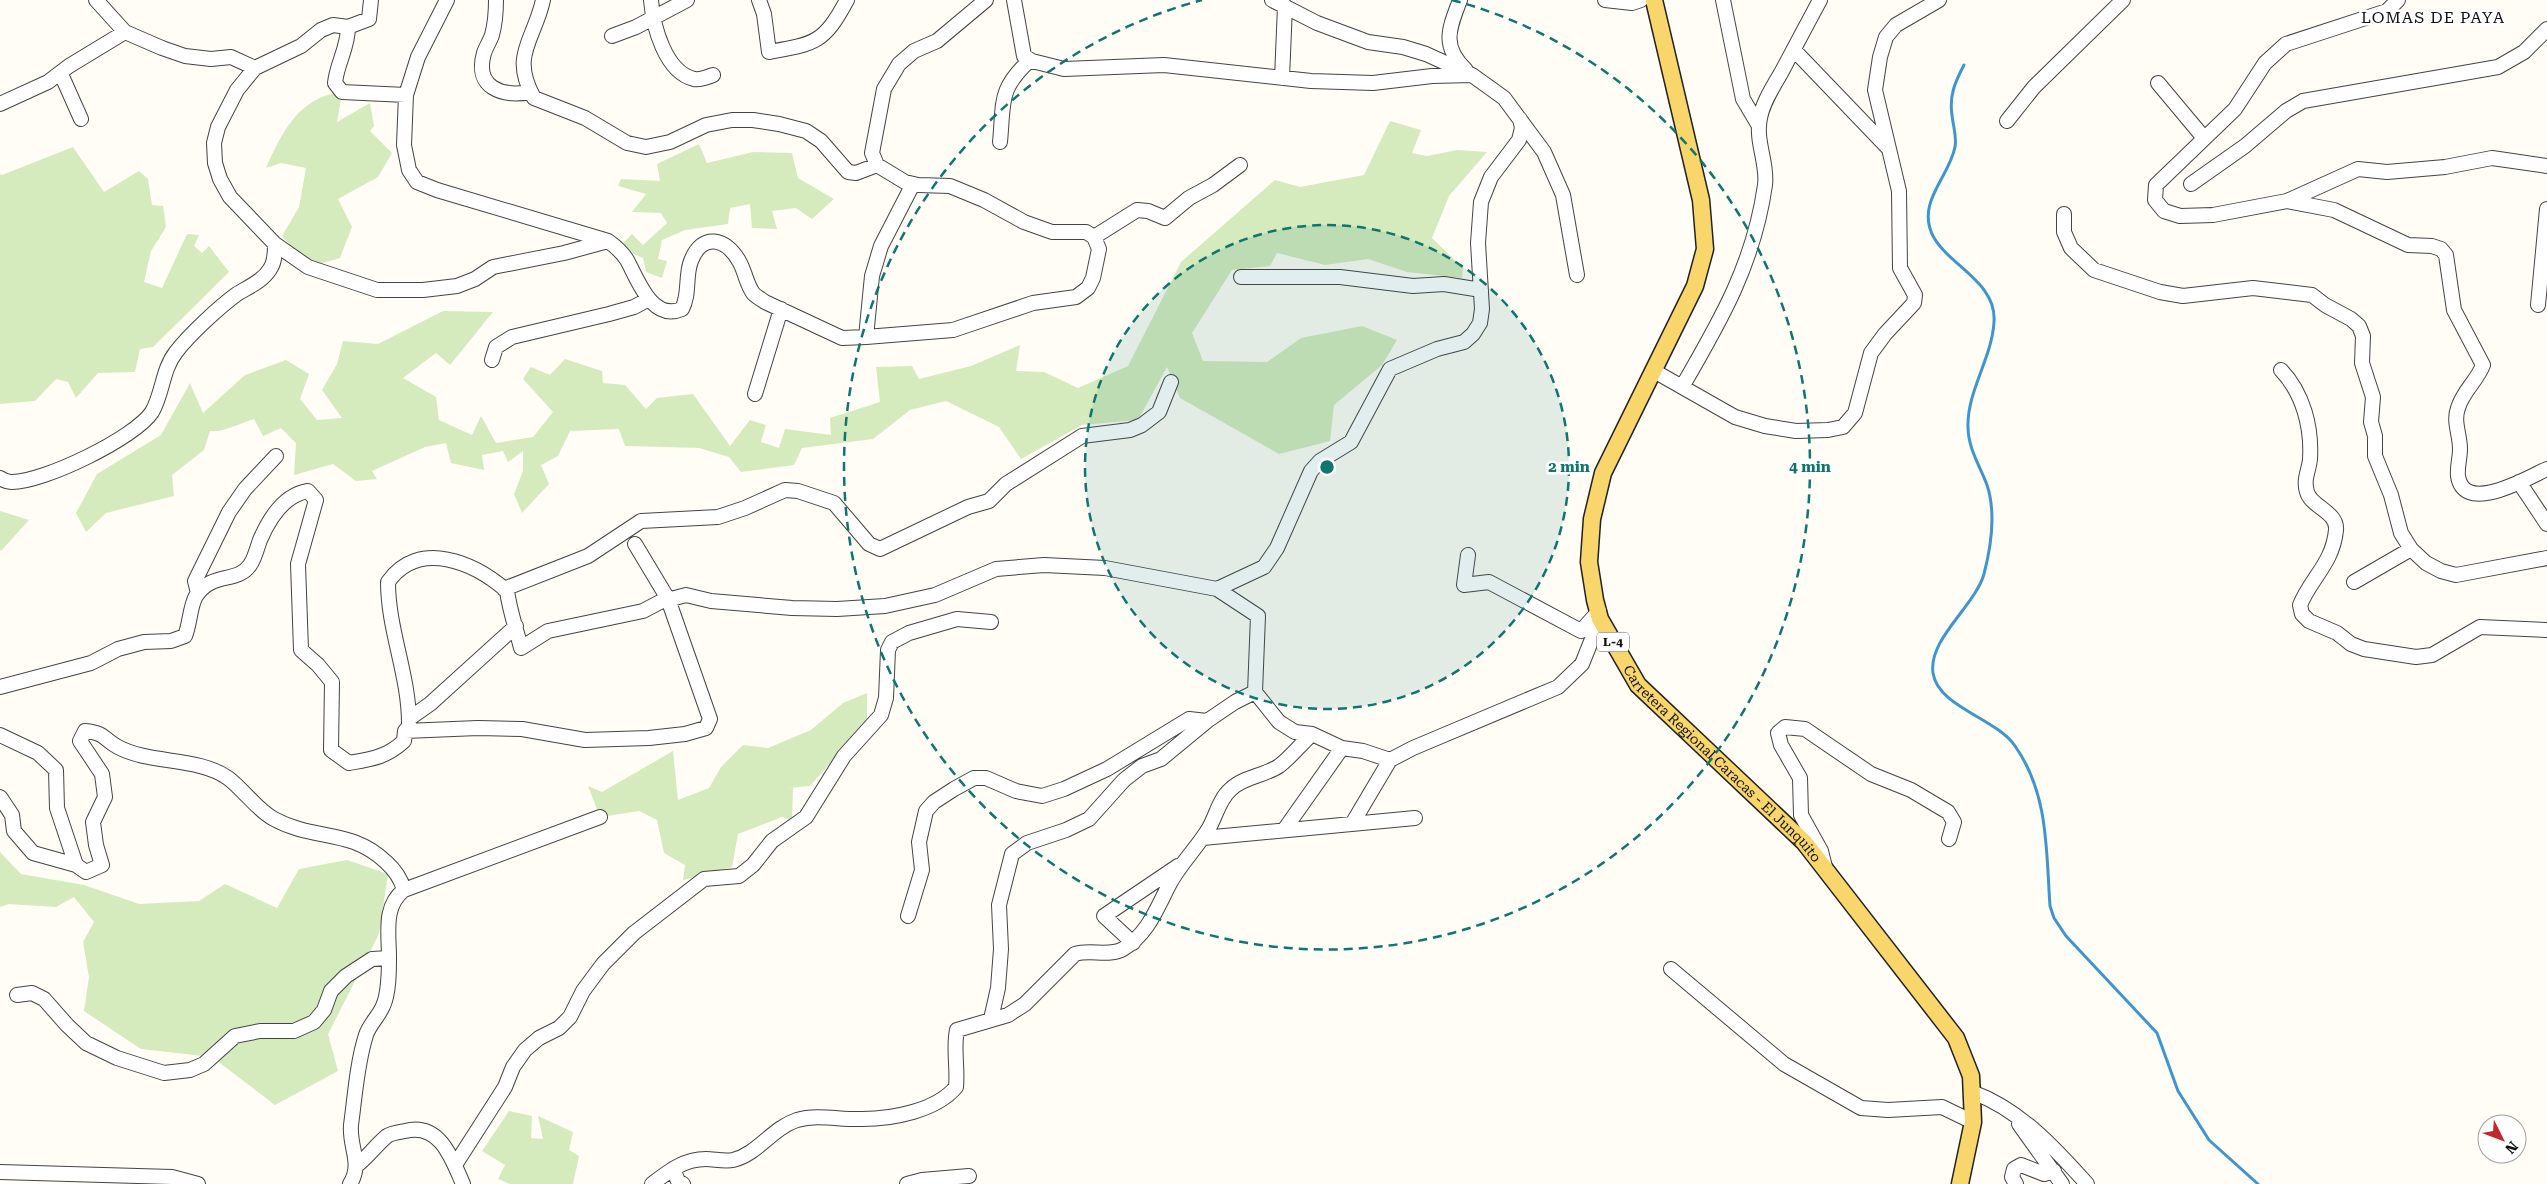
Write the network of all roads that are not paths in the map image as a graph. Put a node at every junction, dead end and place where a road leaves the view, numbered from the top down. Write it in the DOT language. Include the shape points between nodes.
graph roads {
  1 [pos="96,0"];
  2 [pos="371,0"];
  3 [pos="447,0"];
  4 [pos="496,0"];
  5 [pos="543,0"];
  6 [pos="651,0"];
  7 [pos="687,0"];
  8 [pos="759,0"];
  9 [pos="847,0"];
  10 [pos="986,0"];
  11 [pos="1014,0"];
  12 [pos="1272,0"];
  13 [pos="1460,0"];
  14 [pos="1605,0"];
  15 [pos="1641,0"];
  16 [pos="1654,0"];
  17 [pos="1723,0"];
  18 [pos="1820,0"];
  19 [pos="1939,0"];
  20 [pos="2123,0"];
  21 [pos="2398,0"];
  22 [pos="1285,6"];
  23 [pos="652,19"];
  24 [pos="348,27"];
  25 [pos="2547,28"];
  26 [pos="125,32"];
  27 [pos="612,36"];
  28 [pos="1794,50"];
  29 [pos="1030,60"];
  30 [pos="255,68"];
  31 [pos="60,74"];
  32 [pos="713,75"];
  33 [pos="1472,75"];
  34 [pos="1282,78"];
  35 [pos="2158,83"];
  36 [pos="530,92"];
  37 [pos="406,95"];
  38 [pos="0,104"];
  39 [pos="82,119"];
  40 [pos="1520,119"];
  41 [pos="2007,121"];
  42 [pos="1759,126"];
  43 [pos="2204,138"];
  44 [pos="1000,142"];
  45 [pos="1890,150"];
  46 [pos="877,165"];
  47 [pos="1240,165"];
  48 [pos="2547,166"];
  49 [pos="913,184"];
  50 [pos="2191,184"];
  51 [pos="2287,201"];
  52 [pos="2547,209"];
  53 [pos="2064,214"];
  54 [pos="1094,237"];
  55 [pos="608,241"];
  56 [pos="275,244"];
  57 [pos="1577,275"];
  58 [pos="1241,277"];
  59 [pos="1480,290"];
  60 [pos="649,299"];
  61 [pos="2538,305"];
  62 [pos="782,309"];
  63 [pos="866,337"];
  64 [pos="492,360"];
  65 [pos="2280,370"];
  66 [pos="1654,371"];
  67 [pos="1171,382"];
  68 [pos="1682,386"];
  69 [pos="754,394"];
  70 [pos="276,456"];
  71 [pos="2547,469"];
  72 [pos="0,478"];
  73 [pos="2519,482"];
  74 [pos="2547,524"];
  75 [pos="635,544"];
  76 [pos="2411,549"];
  77 [pos="1468,555"];
  78 [pos="2547,558"];
  79 [pos="2354,582"];
  80 [pos="504,589"];
  81 [pos="1217,589"];
  82 [pos="198,593"];
  83 [pos="668,599"];
  84 [pos="1600,615"];
  85 [pos="991,622"];
  86 [pos="516,626"];
  87 [pos="2547,630"];
  88 [pos="0,687"];
  89 [pos="1255,692"];
  90 [pos="1207,721"];
  91 [pos="407,725"];
  92 [pos="1312,734"];
  93 [pos="0,735"];
  94 [pos="1342,748"];
  95 [pos="1390,760"];
  96 [pos="0,796"];
  97 [pos="600,817"];
  98 [pos="1415,818"];
  99 [pos="1352,824"];
  100 [pos="1284,830"];
  101 [pos="1203,838"];
  102 [pos="1949,839"];
  103 [pos="1184,862"];
  104 [pos="76,865"];
  105 [pos="1826,870"];
  106 [pos="404,890"];
  107 [pos="908,916"];
  108 [pos="1133,942"];
  109 [pos="389,958"];
  110 [pos="1671,969"];
  111 [pos="17,995"];
  112 [pos="991,1019"];
  113 [pos="1972,1092"];
  114 [pos="2009,1112"];
  115 [pos="1973,1122"];
  116 [pos="455,1165"];
  117 [pos="356,1166"];
  118 [pos="673,1169"];
  119 [pos="2054,1171"];
  120 [pos="0,1172"];
  121 [pos="969,1176"];
  122 [pos="198,1184"];
  123 [pos="350,1184"];
  124 [pos="464,1184"];
  125 [pos="652,1184"];
  126 [pos="683,1184"];
  127 [pos="907,1184"];
  128 [pos="1960,1184"];
  129 [pos="2016,1184"];
  130 [pos="2062,1184"];
  131 [pos="2087,1184"];
  1 -- 26 [label="street"];
  2 -- 24 [label="street" via="368,19"];
  3 -- 37 [label="street" via="418,57"];
  4 -- 36 [label="street" via="492,37 484,52 483,77 487,84 503,92"];
  5 -- 36 [label="street" via="522,67"];
  6 -- 23 [label="street"];
  7 -- 23 [label="street"];
  8 -- 9 [label="street" via="769,52 803,46 821,38 835,23"];
  10 -- 46 [label="street" via="937,42 914,52 899,64 884,89 880,105 872,153"];
  11 -- 29 [label="street" via="1024,56"];
  12 -- 22 [label="street"];
  13 -- 33 [label="street" via="1449,29 1449,44 1457,61"];
  14 -- 15 [label="street" via="1632,3"];
  16 -- 66 [label="main road, Carretera Regional Caracas - El Junquito / L-4" via="1701,200 1705,249 1695,286"];
  17 -- 42 [label="street" via="1743,99"];
  18 -- 28 [label="street"];
  19 -- 45 [label="street" via="1896,25 1886,37 1875,90"];
  20 -- 41 [label="street" via="2034,87"];
  21 -- 43 [label="street" via="2387,11 2286,44 2265,63 2235,109"];
  22 -- 33 [label="street" via="1317,23 1360,39 1403,47"];
  22 -- 34 [label="street"];
  23 -- 27 [label="street"];
  23 -- 32 [label="street" via="676,69 696,80"];
  24 -- 30 [label="street" via="333,25 321,30 301,46"];
  24 -- 37 [label="street" via="348,41 336,68 335,83 342,92"];
  25 -- 50 [label="street" via="2524,52 2498,67 2304,100"];
  26 -- 30 [label="street" via="185,56 231,57"];
  26 -- 31 [label="street"];
  28 -- 42 [label="street" via="1767,99"];
  28 -- 45 [label="street"];
  29 -- 34 [label="street" via="1064,68 1164,65"];
  29 -- 44 [label="street" via="1015,74 1005,90"];
  30 -- 56 [label="street" via="237,90 218,127 214,163 230,197"];
  31 -- 38 [label="street" via="30,92"];
  31 -- 39 [label="street"];
  33 -- 34 [label="street" via="1373,83"];
  33 -- 40 [label="street" via="1504,98"];
  35 -- 43 [label="street"];
  36 -- 46 [label="street" via="534,98 585,118 627,143 646,147 670,142 706,125 753,120 806,131 820,141 848,172 856,173"];
  37 -- 55 [label="street" via="404,144 409,170 417,182"];
  40 -- 57 [label="street" via="1544,152 1563,195"];
  40 -- 59 [label="street" via="1519,140 1491,177 1481,202 1478,243"];
  42 -- 68 [label="street" via="1759,147 1766,182 1741,278 1720,322"];
  43 -- 51 [label="street" via="2156,185 2155,200 2164,211 2180,216 2213,215"];
  45 -- 68 [label="street" via="1899,191 1900,268 1915,294 1914,303 1871,353 1860,401 1843,427 1796,431 1765,426 1736,417"];
  46 -- 49 [label="street"];
  47 -- 54 [label="street" via="1188,198 1165,218 1137,210"];
  48 -- 51 [label="street" via="2492,158 2436,168 2387,172 2358,169"];
  49 -- 54 [label="street" via="950,186 1052,232 1086,232"];
  49 -- 63 [label="street" via="881,246 872,276"];
  51 -- 73 [label="street" via="2334,210 2408,245 2432,246 2446,255 2454,310 2483,365 2464,393 2458,409 2460,482 2476,493 2487,494"];
  52 -- 61 [label="street"];
  53 -- 76 [label="street" via="2064,232 2072,248 2094,270 2160,292 2183,296 2253,288 2312,295 2359,326 2363,336 2362,363 2372,396 2371,422 2376,456 2401,533"];
  54 -- 63 [label="street" via="1099,249 1093,278 1088,288 1076,297 1033,304 953,330"];
  55 -- 56 [label="street" via="493,267 457,286 423,290 377,290 308,268"];
  55 -- 60 [label="street" via="626,259"];
  56 -- 72 [label="street" via="275,257 270,269 217,311 176,352 166,369 151,413 142,422 85,458 50,473 10,482"];
  58 -- 59 [label="street" via="1340,277 1413,286 1444,284"];
  59 -- 81 [label="street" via="1480,323 1473,334 1464,342 1437,349 1390,369 1352,442 1320,461 1311,471 1277,548 1264,567"];
  60 -- 62 [label="street" via="663,311 682,309 691,261 705,242 714,240 723,244 739,261 753,294"];
  60 -- 64 [label="street" via="634,307 512,337 496,347"];
  62 -- 63 [label="street" via="842,338"];
  62 -- 69 [label="street"];
  65 -- 87 [label="street" via="2300,396 2309,433 2310,460 2304,479 2308,495 2332,517 2337,527 2334,546 2325,566 2300,606 2309,621 2337,632 2351,644 2364,649 2416,657 2432,654 2480,627"];
  66 -- 68 [label="street"];
  66 -- 84 [label="main road, Carretera Regional Caracas - El Junquito / L-4" via="1603,473 1592,519 1589,562"];
  67 -- 80 [label="street" via="1159,412 1142,425 1130,430 1082,436 1006,484 988,501 968,507 880,549 859,535 834,503 785,490 718,517 641,521 588,556"];
  70 -- 82 [label="street" via="245,489 229,512 195,581"];
  71 -- 73 [label="street"];
  73 -- 74 [label="street"];
  75 -- 83 [label="street"];
  76 -- 78 [label="street" via="2426,563 2456,576"];
  76 -- 79 [label="street"];
  77 -- 84 [label="street" via="1464,585 1489,582 1580,631"];
  80 -- 86 [label="street" via="511,619"];
  80 -- 91 [label="street" via="471,566 449,560 413,561 397,570 388,582 393,626 404,669"];
  81 -- 83 [label="street" via="1105,568 1044,564 996,569 935,595 885,606 792,608 711,601 686,595"];
  81 -- 89 [label="street" via="1258,616"];
  82 -- 88 [label="street" via="185,636 118,649 91,663"];
  82 -- 91 [label="street" via="207,582 242,573 250,565 268,524 281,506 296,493 308,491 316,500 298,564 299,635 301,650 332,682 331,750 349,763 373,759 393,752 404,740"];
  83 -- 86 [label="street" via="643,611 548,631 521,648"];
  83 -- 91 [label="street" via="710,719 706,728 649,738 585,740 522,729"];
  84 -- 95 [label="street" via="1582,664 1558,687"];
  84 -- 105 [label="main road, Carretera Regional Caracas - El Junquito / L-4" via="1638,685 1804,842"];
  85 -- 116 [label="street" via="957,619 892,642 888,650 886,698 880,715 844,756 806,817 772,841 754,865 739,876 704,878 634,933 603,964 560,1028 539,1038 526,1050"];
  86 -- 91 [label="street"];
  89 -- 90 [label="street"];
  89 -- 92 [label="street" via="1279,722 1295,732"];
  90 -- 107 [label="street" via="1189,719 1107,769 1042,796 1016,791 986,778 974,778 934,802 926,811 919,842 922,870"];
  90 -- 112 [label="street" via="1161,759 1142,766 1124,780 1089,819 1027,843 1012,854 999,905 1001,950"];
  92 -- 94 [label="street"];
  92 -- 101 [label="street" via="1280,765 1231,788"];
  93 -- 104 [label="street" via="38,754 56,770 57,808"];
  94 -- 95 [label="street"];
  94 -- 100 [label="street"];
  95 -- 99 [label="street"];
  96 -- 104 [label="street" via="12,816 14,831 34,853"];
  97 -- 106 [label="street"];
  98 -- 99 [label="street"];
  99 -- 100 [label="street"];
  100 -- 101 [label="street"];
  101 -- 103 [label="street"];
  102 -- 105 [label="street" via="1954,822 1948,812 1911,790 1871,774 1805,729 1785,726 1778,732 1781,745 1800,778 1801,815 1821,851"];
  103 -- 108 [label="street" via="1144,932"];
  103 -- 108 [label="street" via="1104,916"];
  104 -- 106 [label="street" via="86,872 102,865 93,822 106,797 102,774 80,741 85,731 100,733 119,748 195,765 227,777 272,819 307,832 356,841 389,865 402,880"];
  105 -- 113 [label="main road, Carretera Regional Caracas - El Junquito / L-4" via="1956,1038 1971,1076"];
  106 -- 109 [label="street" via="398,895 387,925"];
  108 -- 112 [label="street" via="1121,950 1102,953 1086,950 1075,954 1026,1004 1008,1015"];
  109 -- 111 [label="street" via="372,959 346,976 331,991 324,1010 314,1022 294,1031 260,1031 235,1036 204,1064 190,1070 164,1073 86,1044 44,999 32,992"];
  109 -- 117 [label="street" via="383,1007 366,1034 356,1088 351,1132"];
  110 -- 115 [label="street" via="1784,1064 1861,1108 1942,1107"];
  112 -- 118 [label="street" via="957,1030 956,1087 941,1101 882,1118 797,1120 732,1161 704,1159 684,1162"];
  113 -- 114 [label="street" via="1991,1099"];
  113 -- 115 [label="main road, Carretera Regional Caracas - El Junquito / L-4"];
  114 -- 119 [label="street"];
  114 -- 131 [label="street" via="2044,1137"];
  115 -- 128 [label="main road, Carretera Regional Caracas - El Junquito / L-4"];
  116 -- 117 [label="street" via="439,1138 428,1130 411,1129 388,1136"];
  116 -- 124 [label="street"];
  117 -- 123 [label="street" via="356,1174"];
  118 -- 125 [label="street"];
  118 -- 126 [label="street" via="678,1182"];
  119 -- 129 [label="street" via="2044,1174 2021,1165 2014,1169 2012,1177"];
  119 -- 130 [label="street"];
  120 -- 122 [label="street" via="172,1177"];
  121 -- 127 [label="street"];
}
